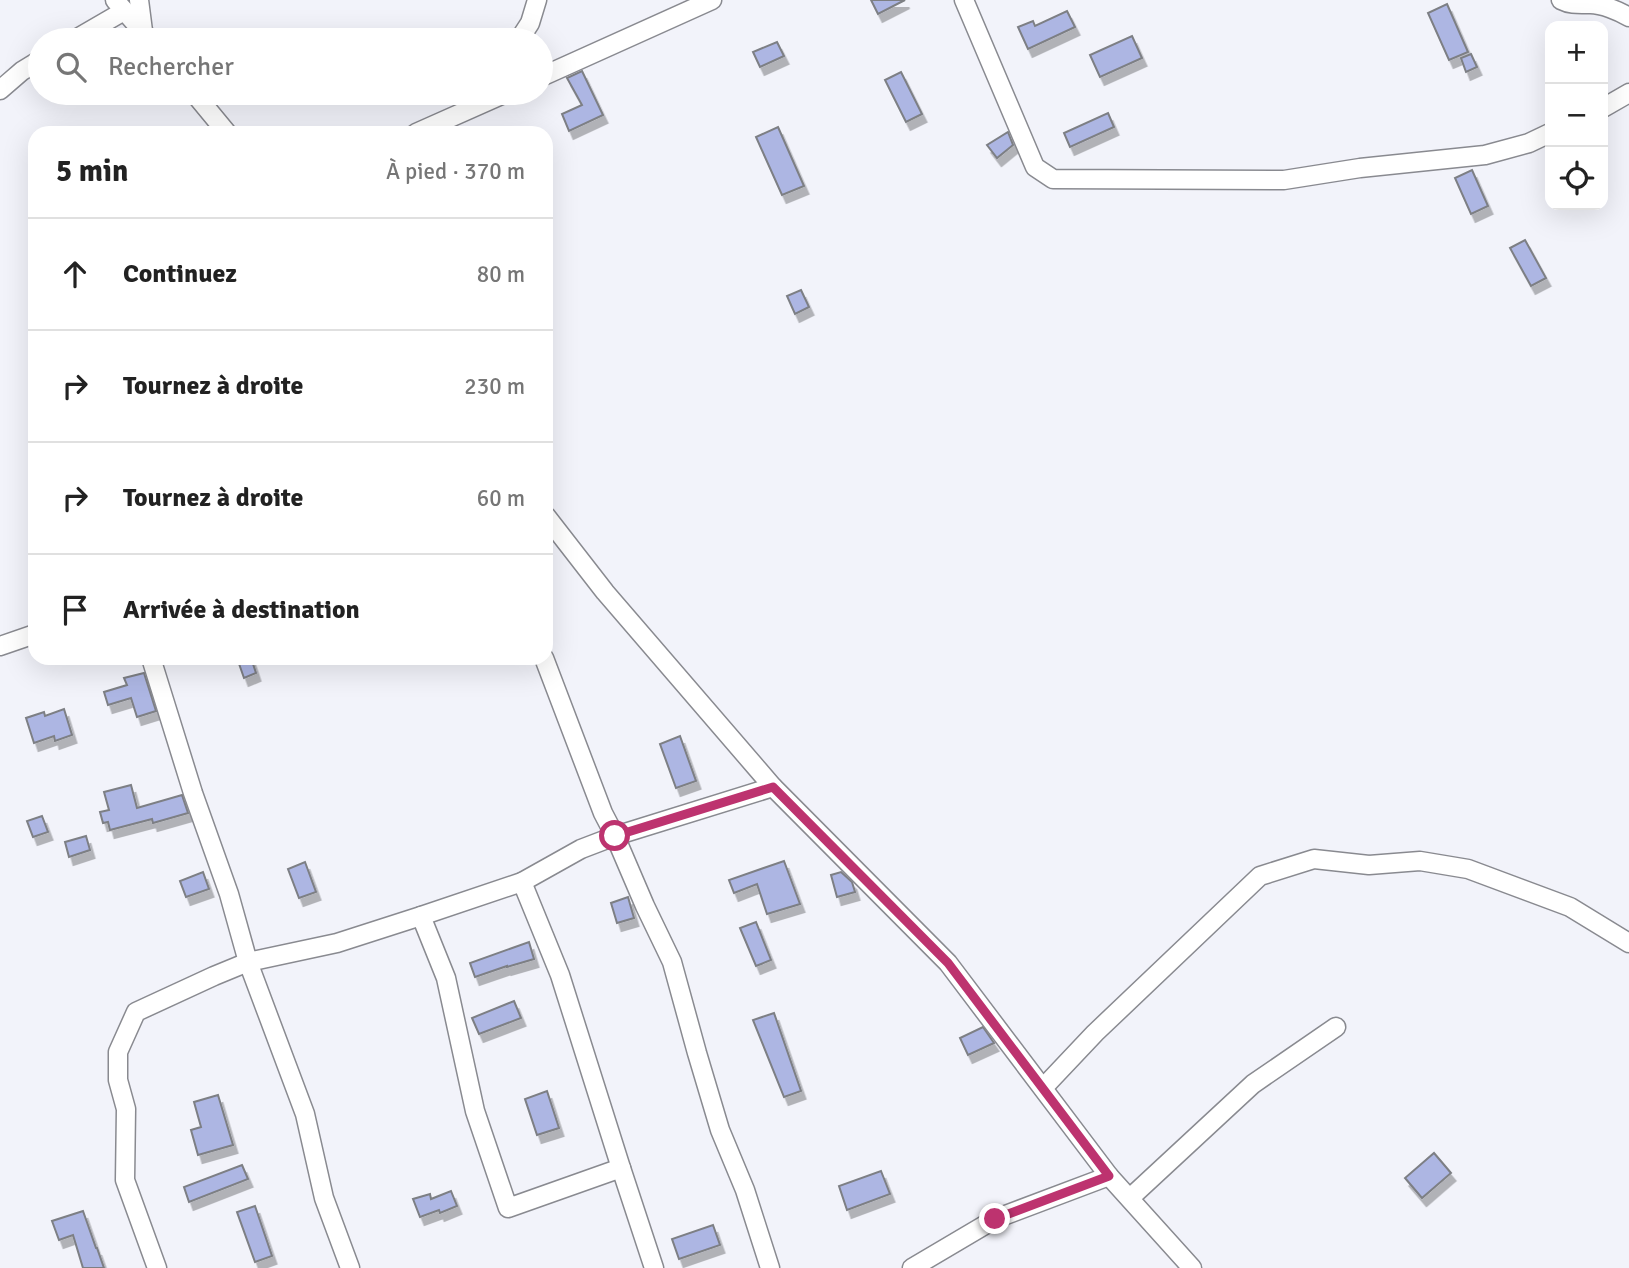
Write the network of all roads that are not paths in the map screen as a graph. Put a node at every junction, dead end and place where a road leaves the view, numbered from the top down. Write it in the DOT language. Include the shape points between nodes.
graph roads {
  1 [pos="537,0"];
  2 [pos="712,0"];
  3 [pos="964,0"];
  4 [pos="1561,0"];
  5 [pos="126,4"];
  6 [pos="1629,17"];
  7 [pos="91,28"];
  8 [pos="141,28"];
  9 [pos="527,28"];
  10 [pos="28,67"];
  11 [pos="553,72"];
  12 [pos="0,90"];
  13 [pos="1629,93"];
  14 [pos="204,105"];
  15 [pos="469,105"];
  16 [pos="1608,105"];
  17 [pos="221,126"];
  18 [pos="429,126"];
  19 [pos="1545,135"];
  20 [pos="553,525"];
  21 [pos="28,636"];
  22 [pos="0,646"];
  23 [pos="153,665"];
  24 [pos="547,665"];
  25 [pos="773,787"];
  26 [pos="615,836"];
  27 [pos="522,882"];
  28 [pos="421,916"];
  29 [pos="1629,943"];
  30 [pos="248,962"];
  31 [pos="1336,1027"];
  32 [pos="1043,1088"];
  33 [pos="621,1168"];
  34 [pos="1109,1176"];
  35 [pos="1130,1198"];
  36 [pos="157,1268"];
  37 [pos="350,1268"];
  38 [pos="654,1268"];
  39 [pos="770,1268"];
  40 [pos="912,1268"];
  41 [pos="1192,1268"];
  1 -- 9 [label="street"];
  2 -- 11 [label="street"];
  3 -- 19 [label="street" via="1035,167 1053,179 1284,180 1485,155"];
  4 -- 6 [label="street" via="1592,4"];
  5 -- 7 [label="street"];
  5 -- 8 [label="street"];
  10 -- 12 [label="street"];
  13 -- 16 [label="street"];
  14 -- 17 [label="street"];
  15 -- 18 [label="street"];
  20 -- 25 [label="street"];
  21 -- 22 [label="street"];
  23 -- 30 [label="street"];
  24 -- 26 [label="street"];
  25 -- 26 [label="street"];
  25 -- 32 [label="street" via="948,963"];
  26 -- 27 [label="street"];
  26 -- 39 [label="street" via="672,962 720,1130"];
  27 -- 28 [label="street"];
  27 -- 33 [label="street" via="560,975"];
  28 -- 30 [label="street" via="337,943"];
  28 -- 33 [label="street" via="446,978 475,1111 508,1208"];
  29 -- 32 [label="street" via="1570,907 1468,869 1420,861 1370,865 1314,859 1260,876"];
  30 -- 36 [label="street" via="136,1012 118,1052 118,1080 126,1109 125,1180"];
  30 -- 37 [label="street" via="305,1114 324,1198"];
  31 -- 35 [label="street" via="1253,1084"];
  32 -- 34 [label="street"];
  33 -- 38 [label="street"];
  34 -- 35 [label="street"];
  34 -- 40 [label="street" via="995,1219"];
  35 -- 41 [label="street"];
}
